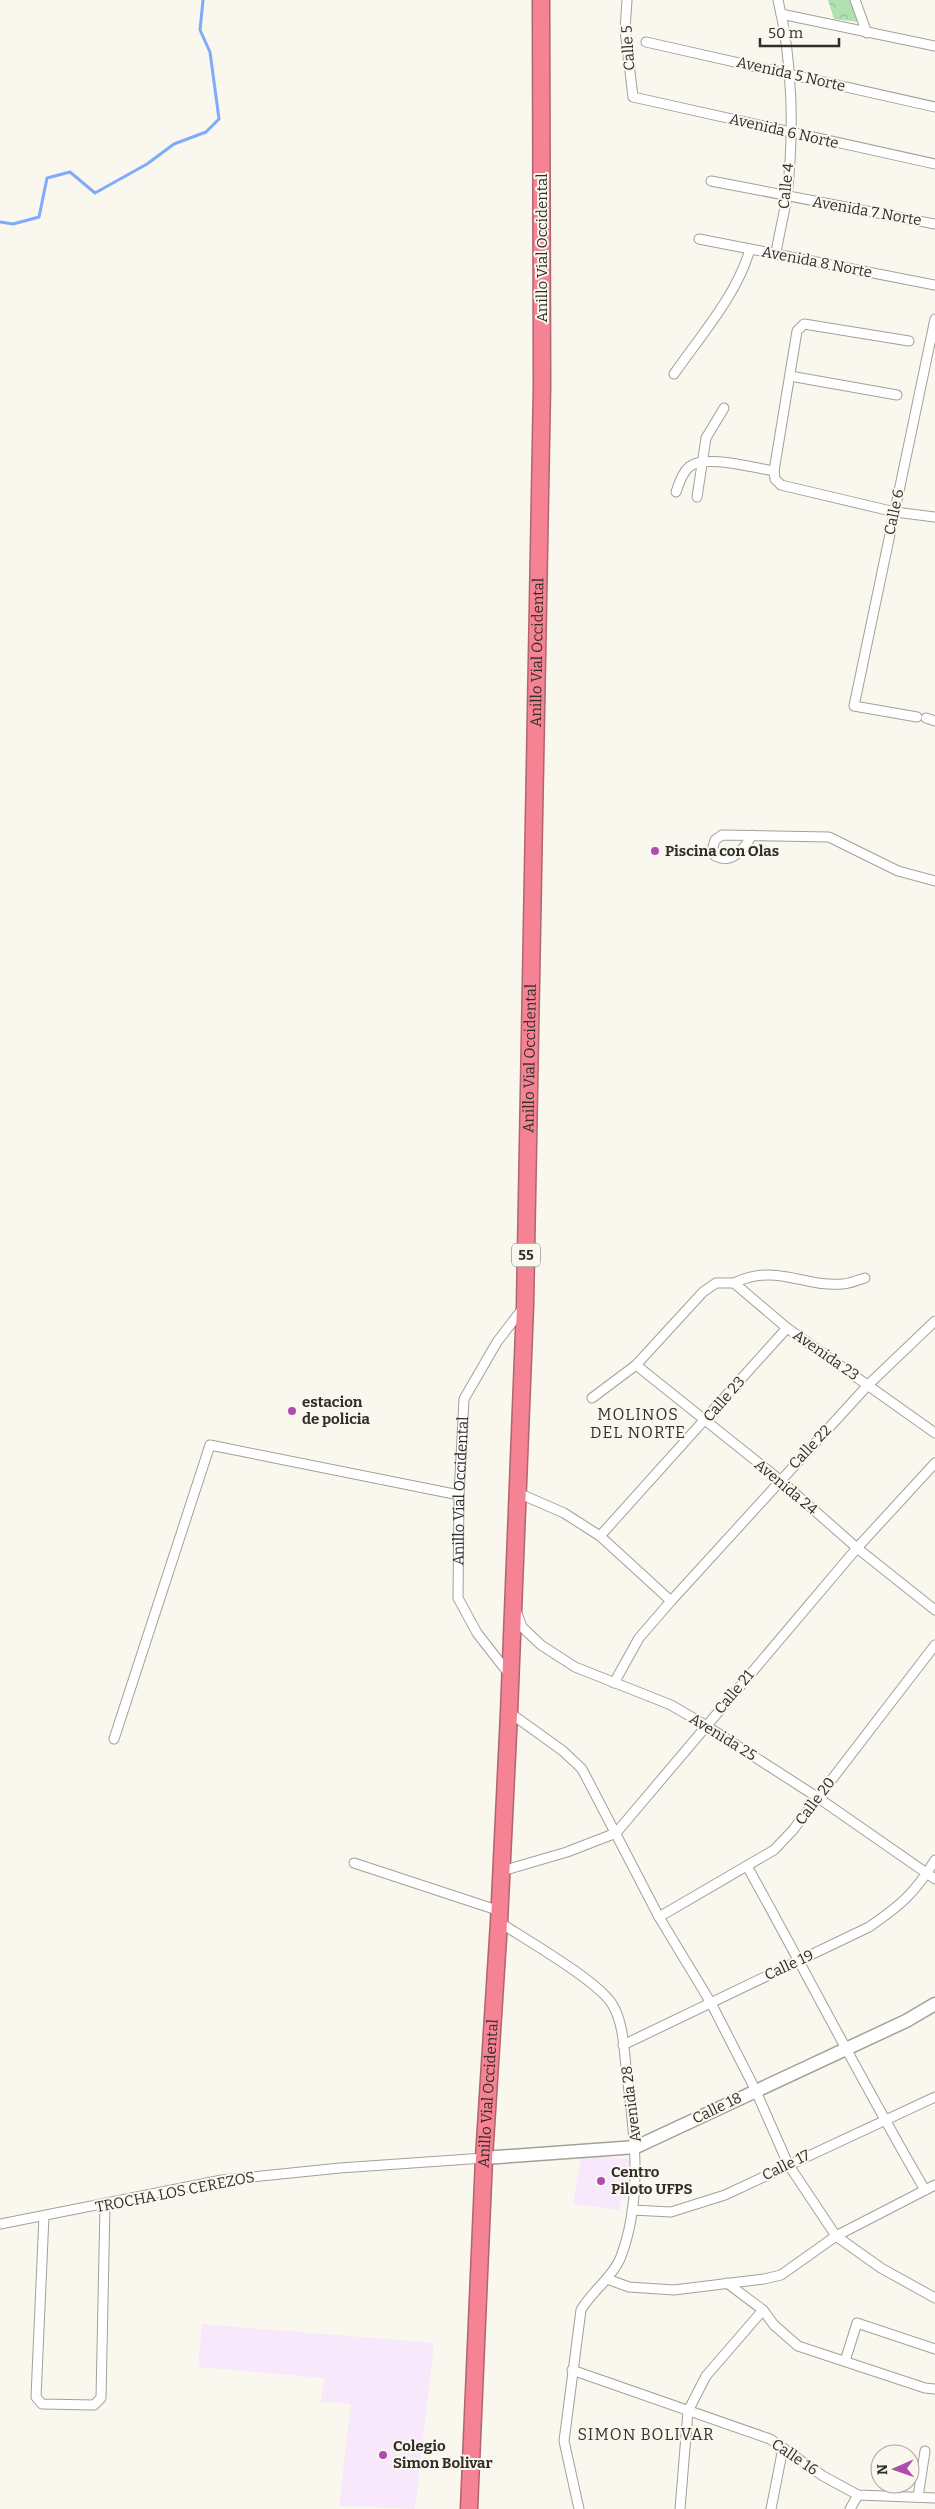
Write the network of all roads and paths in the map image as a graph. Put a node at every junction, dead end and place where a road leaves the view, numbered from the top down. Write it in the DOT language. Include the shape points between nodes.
graph roads {
  1 [pos="541,0"];
  2 [pos="627,0"];
  3 [pos="778,0"];
  4 [pos="855,0"];
  5 [pos="781,14"];
  6 [pos="867,33"];
  7 [pos="646,42"];
  8 [pos="935,46"];
  9 [pos="788,73"];
  10 [pos="633,97"];
  11 [pos="935,107"];
  12 [pos="790,133"];
  13 [pos="935,164"];
  14 [pos="711,181"];
  15 [pos="787,196"];
  16 [pos="935,224"];
  17 [pos="699,239"];
  18 [pos="750,249"];
  19 [pos="776,253"];
  20 [pos="935,285"];
  21 [pos="935,319"];
  22 [pos="909,341"];
  23 [pos="674,374"];
  24 [pos="790,376"];
  25 [pos="897,395"];
  26 [pos="724,408"];
  27 [pos="703,460"];
  28 [pos="774,471"];
  29 [pos="676,492"];
  30 [pos="697,497"];
  31 [pos="894,512"];
  32 [pos="935,517"];
  33 [pos="926,719"];
  34 [pos="752,835"];
  35 [pos="935,881"];
  36 [pos="865,1278"];
  37 [pos="734,1284"];
  38 [pos="525,1306"];
  39 [pos="935,1321"];
  40 [pos="787,1328"];
  41 [pos="636,1365"];
  42 [pos="868,1385"];
  43 [pos="592,1398"];
  44 [pos="705,1422"];
  45 [pos="935,1433"];
  46 [pos="935,1463"];
  47 [pos="780,1480"];
  48 [pos="518,1493"];
  49 [pos="459,1495"];
  50 [pos="600,1536"];
  51 [pos="857,1548"];
  52 [pos="672,1601"];
  53 [pos="514,1606"];
  54 [pos="935,1610"];
  55 [pos="935,1646"];
  56 [pos="511,1677"];
  57 [pos="614,1683"];
  58 [pos="509,1713"];
  59 [pos="705,1725"];
  60 [pos="114,1740"];
  61 [pos="817,1797"];
  62 [pos="616,1833"];
  63 [pos="935,1860"];
  64 [pos="354,1863"];
  65 [pos="747,1866"];
  66 [pos="502,1871"];
  67 [pos="927,1873"];
  68 [pos="935,1879"];
  69 [pos="500,1916"];
  70 [pos="659,1917"];
  71 [pos="799,1960"];
  72 [pos="711,2003"];
  73 [pos="935,2004"];
  74 [pos="624,2045"];
  75 [pos="847,2048"];
  76 [pos="755,2089"];
  77 [pos="935,2097"];
  78 [pos="883,2119"];
  79 [pos="636,2147"];
  80 [pos="484,2158"];
  81 [pos="788,2164"];
  82 [pos="932,2187"];
  83 [pos="105,2205"];
  84 [pos="632,2210"];
  85 [pos="44,2216"];
  86 [pos="0,2224"];
  87 [pos="836,2236"];
  88 [pos="607,2279"];
  89 [pos="727,2284"];
  90 [pos="935,2298"];
  91 [pos="763,2310"];
  92 [pos="935,2349"];
  93 [pos="845,2361"];
  94 [pos="572,2370"];
  95 [pos="935,2389"];
  96 [pos="688,2411"];
  97 [pos="783,2448"];
  98 [pos="925,2451"];
  99 [pos="858,2495"];
  100 [pos="918,2497"];
  101 [pos="935,2498"];
  102 [pos="469,2509"];
  103 [pos="579,2509"];
  104 [pos="680,2509"];
  105 [pos="771,2509"];
  106 [pos="850,2509"];
  1 -- 38 [label="highway, Anillo Vial Occidental / 55" via="542,386"];
  2 -- 10 [label="street, Calle 5" via="625,30"];
  3 -- 5 [label="street, Calle 4"];
  4 -- 6 [label="street"];
  5 -- 6 [label="street"];
  5 -- 9 [label="street, Calle 4"];
  6 -- 8 [label="street"];
  7 -- 9 [label="street, Avenida 5 Norte"];
  9 -- 11 [label="street, Avenida 5 Norte"];
  9 -- 12 [label="street, Calle 4"];
  10 -- 12 [label="street, Avenida 6 Norte"];
  12 -- 13 [label="street, Avenida 6 Norte"];
  12 -- 15 [label="street, Calle 4"];
  14 -- 15 [label="street, Avenida 7 Norte"];
  15 -- 16 [label="street, Avenida 7 Norte"];
  15 -- 19 [label="street, Calle 4"];
  17 -- 18 [label="street, Avenida 8 Norte"];
  18 -- 19 [label="street, Avenida 8 Norte"];
  18 -- 23 [label="street" via="734,287"];
  19 -- 20 [label="street, Avenida 8 Norte"];
  21 -- 31 [label="street, Calle 6"];
  22 -- 24 [label="street" via="804,324 797,331"];
  24 -- 25 [label="street"];
  24 -- 28 [label="street"];
  26 -- 27 [label="street" via="706,438"];
  27 -- 28 [label="street"];
  27 -- 29 [label="street" via="689,467"];
  27 -- 30 [label="street"];
  28 -- 31 [label="street" via="775,479 781,485"];
  31 -- 32 [label="street"];
  31 -- 33 [label="street, Calle 6" via="854,706"];
  34 -- 35 [label="street" via="829,837 898,871"];
  36 -- 37 [label="street" via="836,1284 760,1274"];
  37 -- 40 [label="street, Avenida 23"];
  37 -- 41 [label="street" via="716,1283 703,1292"];
  38 -- 48 [label="highway, Anillo Vial Occidental / 55"];
  38 -- 49 [label="street, Anillo Vial Occidental" via="497,1342 464,1399"];
  39 -- 42 [label="street, Calle 22"];
  40 -- 42 [label="street, Avenida 23"];
  40 -- 44 [label="street, Calle 23"];
  41 -- 43 [label="street"];
  41 -- 44 [label="street, Avenida 24"];
  42 -- 45 [label="street, Avenida 23"];
  42 -- 47 [label="street, Calle 22"];
  44 -- 47 [label="street, Avenida 24"];
  44 -- 50 [label="street, Calle 23"];
  46 -- 51 [label="street, Calle 21"];
  47 -- 51 [label="street, Avenida 24"];
  47 -- 52 [label="street, Calle 22"];
  48 -- 50 [label="street" via="564,1513"];
  48 -- 53 [label="highway, Anillo Vial Occidental / 55"];
  49 -- 56 [label="street, Anillo Vial Occidental" via="458,1598 477,1633"];
  49 -- 60 [label="street" via="210,1445"];
  50 -- 52 [label="street"];
  51 -- 54 [label="street, Avenida 24"];
  51 -- 59 [label="street, Calle 21"];
  52 -- 57 [label="street, Calle 22" via="639,1638"];
  53 -- 56 [label="highway, Anillo Vial Occidental / 55"];
  53 -- 57 [label="street, Avenida 25" via="522,1627 541,1645 575,1667"];
  55 -- 61 [label="street, Calle 20"];
  56 -- 58 [label="highway, Anillo Vial Occidental / 55"];
  57 -- 59 [label="street, Avenida 25" via="670,1705"];
  58 -- 62 [label="street" via="563,1751 582,1769"];
  58 -- 66 [label="highway, Anillo Vial Occidental / 55"];
  59 -- 61 [label="street, Avenida 25"];
  59 -- 62 [label="street, Calle 21"];
  61 -- 65 [label="street, Calle 20" via="774,1850"];
  61 -- 67 [label="street, Avenida 25"];
  62 -- 66 [label="street, Calle 21" via="567,1852"];
  62 -- 70 [label="street"];
  63 -- 67 [label="street, Calle 19"];
  64 -- 69 [label="street, Avenida 28"];
  65 -- 70 [label="street, Calle 20"];
  65 -- 71 [label="street"];
  66 -- 69 [label="highway, Anillo Vial Occidental / 55"];
  67 -- 68 [label="street, Avenida 25"];
  67 -- 71 [label="street, Calle 19" via="916,1890 899,1906 869,1927"];
  69 -- 74 [label="street, Avenida 28" via="612,2004"];
  69 -- 80 [label="highway, Anillo Vial Occidental / 55"];
  70 -- 72 [label="street"];
  71 -- 72 [label="street, Calle 19"];
  71 -- 75 [label="street"];
  72 -- 74 [label="street, Calle 19"];
  72 -- 76 [label="street"];
  73 -- 75 [label="street, Calle 18"];
  74 -- 79 [label="street, Avenida 28"];
  75 -- 76 [label="street, Calle 18"];
  75 -- 78 [label="street"];
  76 -- 79 [label="street, Calle 18"];
  76 -- 81 [label="street"];
  77 -- 78 [label="street, Calle 17"];
  78 -- 81 [label="street, Calle 17"];
  78 -- 82 [label="street"];
  79 -- 80 [label="street, Calle 18"];
  79 -- 84 [label="street, Avenida 28"];
  80 -- 83 [label="street, TROCHA LOS CEREZOS" via="222,2180"];
  80 -- 102 [label="highway, Anillo Vial Occidental / 55"];
  81 -- 84 [label="street, Calle 17" via="693,2207 671,2212"];
  81 -- 87 [label="street"];
  82 -- 87 [label="street"];
  83 -- 85 [label="street, TROCHA LOS CEREZOS"];
  83 -- 85 [label="street" via="101,2398 94,2405 42,2404 36,2397"];
  84 -- 88 [label="street, Avenida 28" via="619,2259"];
  85 -- 86 [label="street, TROCHA LOS CEREZOS"];
  87 -- 89 [label="street" via="781,2275"];
  87 -- 90 [label="street" via="881,2268"];
  88 -- 89 [label="street" via="629,2287 674,2290"];
  88 -- 94 [label="street, Avenida 28" via="589,2296 581,2310"];
  89 -- 91 [label="street"];
  91 -- 93 [label="street" via="798,2346"];
  91 -- 96 [label="street" via="706,2376"];
  92 -- 93 [label="street" via="857,2323"];
  93 -- 95 [label="street"];
  94 -- 96 [label="street, Calle 16"];
  94 -- 103 [label="street, Avenida 28" via="564,2441"];
  96 -- 97 [label="street, Calle 16" via="770,2439"];
  96 -- 104 [label="street"];
  97 -- 99 [label="street, Calle 16"];
  97 -- 105 [label="street"];
  98 -- 100 [label="street"];
  99 -- 100 [label="street, Calle 16"];
  99 -- 106 [label="street"];
  100 -- 101 [label="street, Calle 16"];
}
